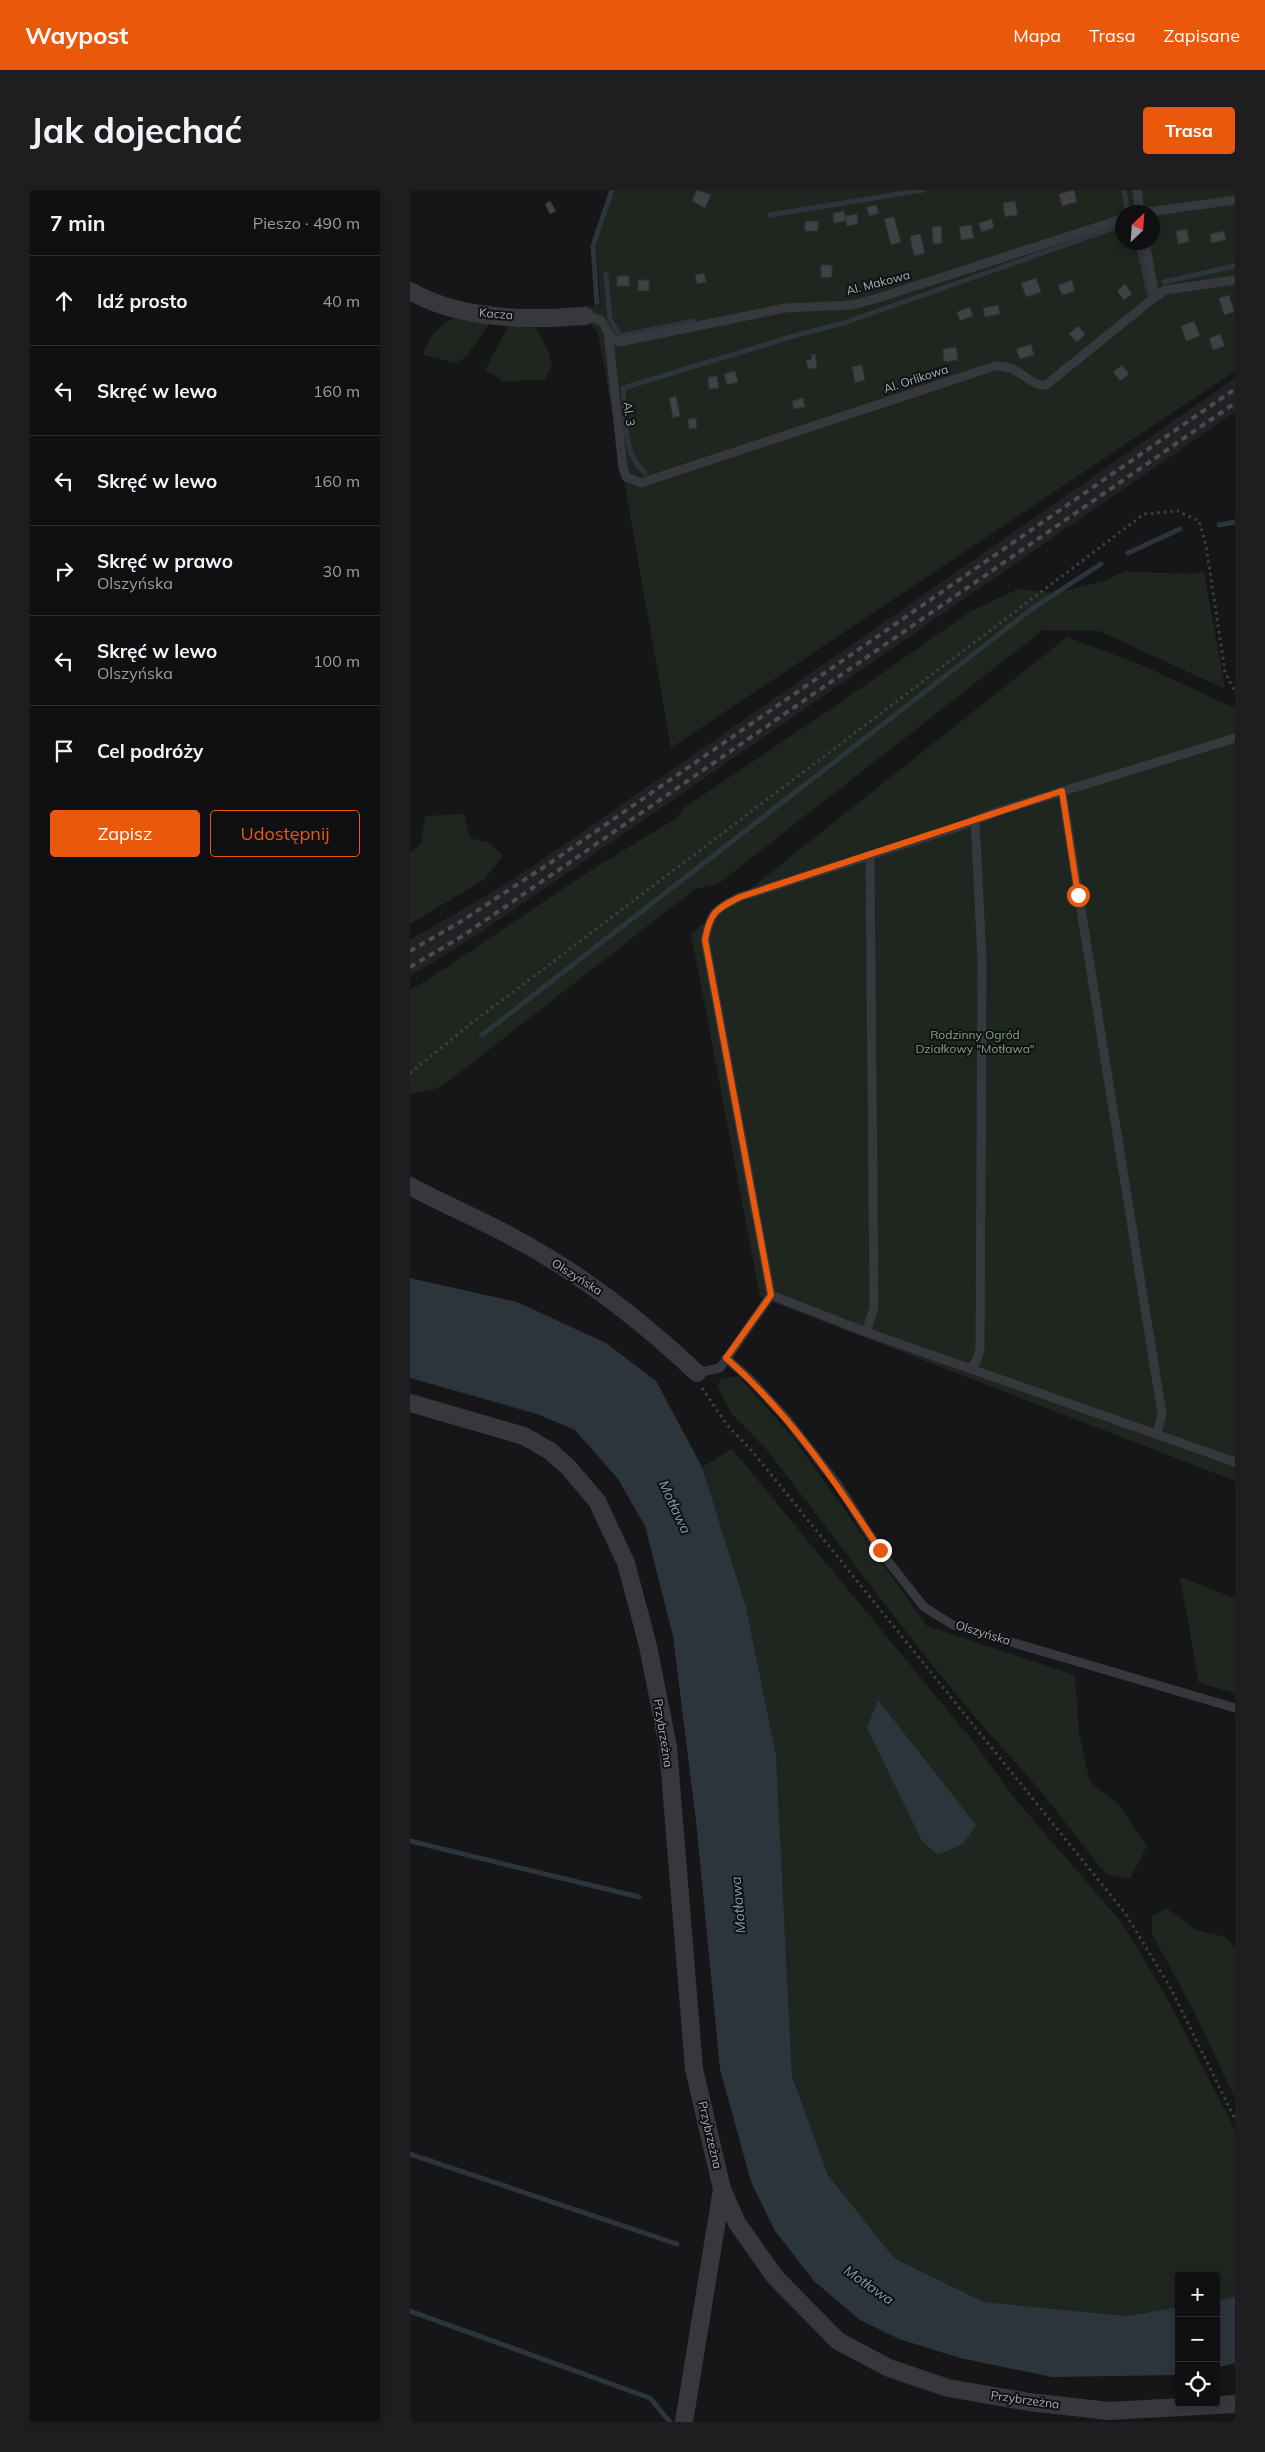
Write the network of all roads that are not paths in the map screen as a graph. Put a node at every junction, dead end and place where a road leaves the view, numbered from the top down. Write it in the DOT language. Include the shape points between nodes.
graph roads {
  1 [pos="1136,190"];
  2 [pos="1235,200"];
  3 [pos="1139,205"];
  4 [pos="1160,210"];
  5 [pos="1115,221"];
  6 [pos="1146,250"];
  7 [pos="1235,280"];
  8 [pos="410,290"];
  9 [pos="1155,297"];
  10 [pos="585,316"];
  11 [pos="608,331"];
  12 [pos="646,481"];
  13 [pos="1235,738"];
  14 [pos="1062,791"];
  15 [pos="975,820"];
  16 [pos="870,855"];
  17 [pos="410,1186"];
  18 [pos="769,1298"];
  19 [pos="866,1332"];
  20 [pos="726,1358"];
  21 [pos="970,1368"];
  22 [pos="697,1373"];
  23 [pos="410,1403"];
  24 [pos="1157,1434"];
  25 [pos="1235,1462"];
  26 [pos="1235,1708"];
  27 [pos="722,2189"];
  28 [pos="1235,2404"];
  29 [pos="684,2422"];
  1 -- 3 [label="lane"];
  2 -- 4 [label="lane"];
  5 -- 11 [label="lane, Al. Makowa" via="851,305 785,308 626,342 619,342"];
  6 -- 9 [label="lane"];
  7 -- 9 [label="lane" via="1165,290"];
  8 -- 10 [label="street, Kacza" via="431,303 479,314 546,318"];
  9 -- 12 [label="lane, Al. Orlikowa" via="1046,385 1038,385 1009,366 995,366"];
  10 -- 11 [label="lane, Al. Makowa" via="601,320"];
  11 -- 12 [label="lane, Al. 3" via="623,468 630,481"];
  13 -- 14 [label="lane"];
  14 -- 15 [label="lane"];
  14 -- 24 [label="lane" via="1162,1414"];
  15 -- 16 [label="lane"];
  15 -- 21 [label="lane" via="982,960 980,1350"];
  16 -- 18 [label="lane" via="740,897 717,908 708,922 705,940"];
  16 -- 19 [label="lane" via="874,1308"];
  17 -- 22 [label="street, Olszyńska" via="518,1240 607,1296 660,1337"];
  18 -- 19 [label="lane"];
  18 -- 20 [label="lane"];
  19 -- 21 [label="lane"];
  20 -- 22 [label="lane" via="720,1368"];
  20 -- 26 [label="lane, Olszyńska" via="785,1417 838,1485 880,1550 924,1607 953,1625"];
  21 -- 24 [label="lane"];
  23 -- 27 [label="street, Przybrzeżna" via="524,1436 550,1451 597,1501 626,1562 648,1646 668,1747 694,2069"];
  24 -- 25 [label="lane"];
  27 -- 28 [label="street, Przybrzeżna" via="737,2223 775,2278 838,2341 889,2368 948,2388 1109,2411"];
  27 -- 29 [label="street, Przybrzeżna"];
}
